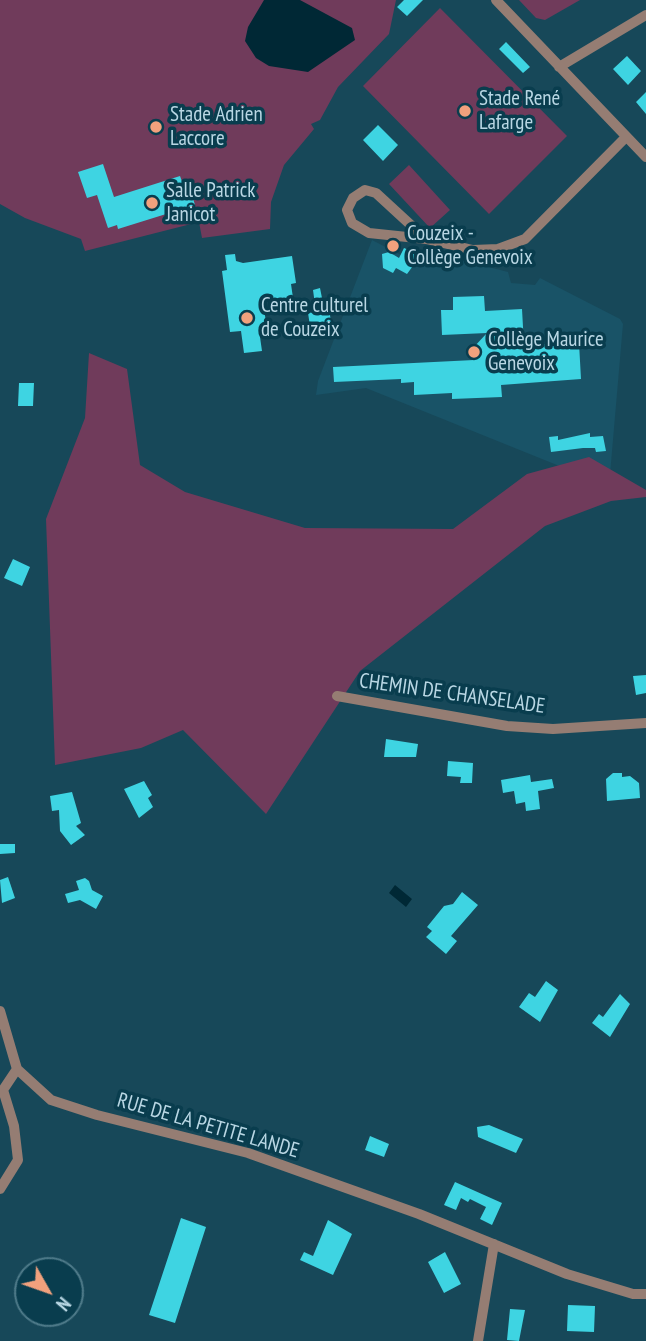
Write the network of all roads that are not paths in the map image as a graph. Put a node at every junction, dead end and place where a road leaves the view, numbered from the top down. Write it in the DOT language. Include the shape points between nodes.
graph roads {
  1 [pos="496,0"];
  2 [pos="646,15"];
  3 [pos="559,67"];
  4 [pos="626,136"];
  5 [pos="646,157"];
  6 [pos="426,239"];
  7 [pos="337,696"];
  8 [pos="646,723"];
  9 [pos="0,1010"];
  10 [pos="17,1069"];
  11 [pos="0,1189"];
  12 [pos="494,1244"];
  13 [pos="646,1294"];
  14 [pos="478,1341"];
  1 -- 3 [label="street"];
  2 -- 3 [label="street"];
  3 -- 4 [label="street"];
  4 -- 5 [label="street"];
  4 -- 6 [label="street" via="525,239 498,249 473,250"];
  6 -- 6 [label="street" via="376,193 365,190 353,198 347,210 352,223 369,233"];
  7 -- 8 [label="street, CHEMIN DE CHANSELADE" via="508,726 553,729"];
  9 -- 10 [label="street"];
  10 -- 11 [label="street" via="3,1090 18,1160"];
  10 -- 12 [label="street, RUE DE LA PETITE LANDE" via="51,1100 248,1153"];
  12 -- 13 [label="street, RUE DE LA PETITE LANDE" via="567,1274"];
  12 -- 14 [label="street"];
}
